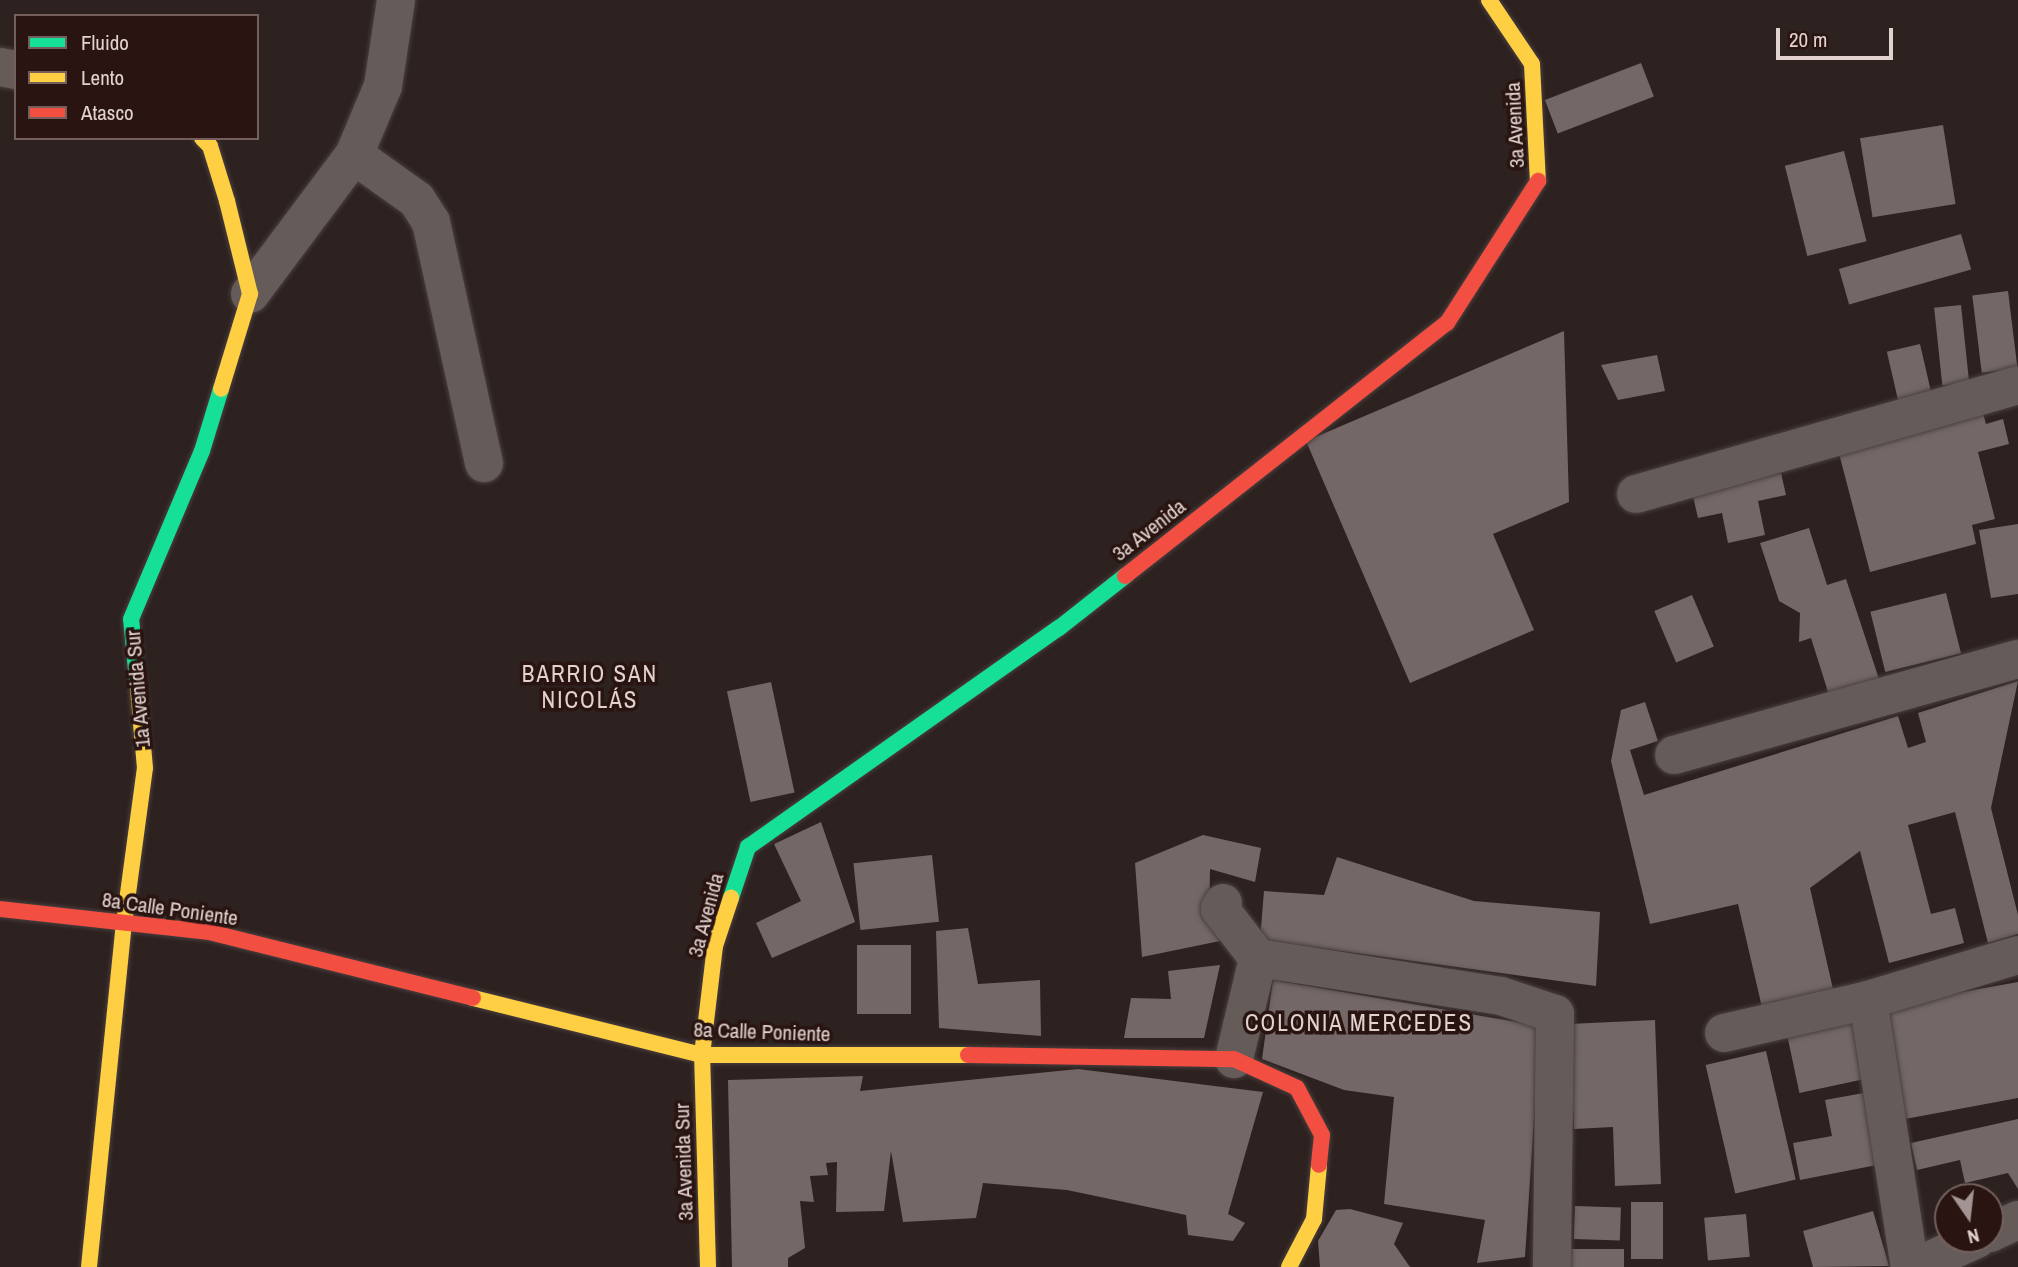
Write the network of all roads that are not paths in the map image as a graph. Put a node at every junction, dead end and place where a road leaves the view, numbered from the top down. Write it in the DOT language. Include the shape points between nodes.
graph roads {
  1 [pos="396,0"];
  2 [pos="1489,0"];
  3 [pos="204,140"];
  4 [pos="354,155"];
  5 [pos="250,294"];
  6 [pos="2018,385"];
  7 [pos="484,463"];
  8 [pos="1636,494"];
  9 [pos="2018,659"];
  10 [pos="1674,755"];
  11 [pos="1223,903"];
  12 [pos="0,909"];
  13 [pos="124,923"];
  14 [pos="2018,955"];
  15 [pos="1258,958"];
  16 [pos="1868,1000"];
  17 [pos="1724,1033"];
  18 [pos="702,1055"];
  19 [pos="1234,1059"];
  20 [pos="1944,1253"];
  21 [pos="89,1267"];
  22 [pos="708,1267"];
  23 [pos="1289,1267"];
  24 [pos="1552,1267"];
  25 [pos="1912,1267"];
  1 -- 4 [label="street" via="383,86"];
  2 -- 18 [label="street, 3a Avenida" via="1532,64 1539,179 1447,323 1059,628 748,848 715,946"];
  3 -- 5 [label="street" via="227,201"];
  4 -- 5 [label="street"];
  4 -- 7 [label="street" via="417,200 431,222"];
  5 -- 13 [label="street, 1a Avenida Sur" via="202,451 131,619 145,768"];
  6 -- 8 [label="street"];
  9 -- 10 [label="street"];
  11 -- 15 [label="street" via="1220,909"];
  12 -- 13 [label="street, 8a Calle Poniente"];
  13 -- 18 [label="street, 8a Calle Poniente" via="209,932"];
  13 -- 21 [label="street, 1a Avenida Sur"];
  14 -- 16 [label="street"];
  15 -- 19 [label="street"];
  15 -- 24 [label="street" via="1501,996 1555,1014"];
  16 -- 17 [label="street"];
  16 -- 25 [label="street"];
  18 -- 19 [label="street, 8a Calle Poniente"];
  18 -- 22 [label="street, 3a Avenida Sur"];
  19 -- 23 [label="street, 8a Calle Poniente" via="1297,1088 1322,1135 1314,1219"];
  20 -- 25 [label="street"];
}
